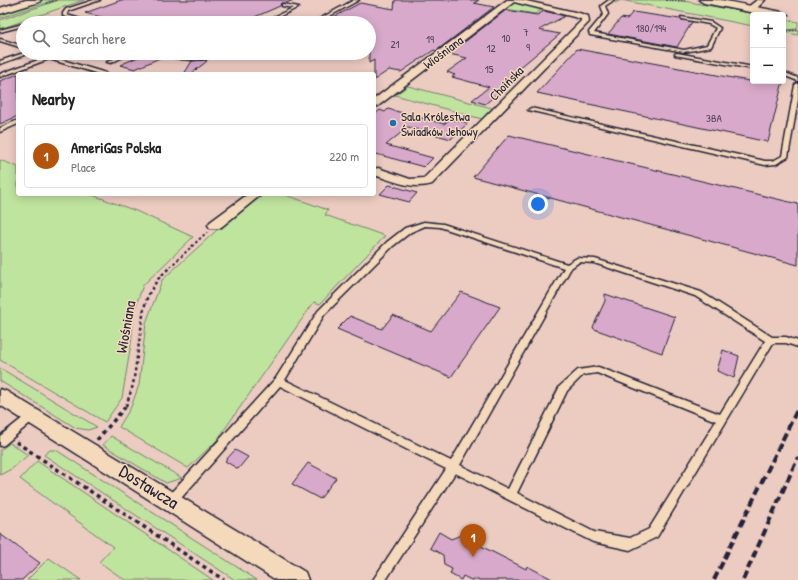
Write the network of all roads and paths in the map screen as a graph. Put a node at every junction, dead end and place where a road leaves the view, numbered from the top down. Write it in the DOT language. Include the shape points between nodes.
graph roads {
  1 [pos="36,0"];
  2 [pos="98,0"];
  3 [pos="357,0"];
  4 [pos="513,0"];
  5 [pos="612,0"];
  6 [pos="666,0"];
  7 [pos="704,0"];
  8 [pos="743,0"];
  9 [pos="685,1"];
  10 [pos="757,4"];
  11 [pos="283,5"];
  12 [pos="0,11"];
  13 [pos="780,12"];
  14 [pos="65,16"];
  15 [pos="278,16"];
  16 [pos="327,16"];
  17 [pos="682,18"];
  18 [pos="16,27"];
  19 [pos="798,30"];
  20 [pos="0,31"];
  21 [pos="787,31"];
  22 [pos="0,40"];
  23 [pos="617,44"];
  24 [pos="16,45"];
  25 [pos="16,57"];
  26 [pos="41,60"];
  27 [pos="59,60"];
  28 [pos="113,60"];
  29 [pos="109,62"];
  30 [pos="0,63"];
  31 [pos="750,67"];
  32 [pos="98,72"];
  33 [pos="786,74"];
  34 [pos="0,76"];
  35 [pos="798,80"];
  36 [pos="798,85"];
  37 [pos="376,103"];
  38 [pos="531,110"];
  39 [pos="796,110"];
  40 [pos="16,123"];
  41 [pos="0,130"];
  42 [pos="378,172"];
  43 [pos="253,196"];
  44 [pos="215,225"];
  45 [pos="568,267"];
  46 [pos="770,340"];
  47 [pos="798,344"];
  48 [pos="279,381"];
  49 [pos="0,396"];
  50 [pos="32,416"];
  51 [pos="722,419"];
  52 [pos="4,439"];
  53 [pos="88,449"];
  54 [pos="453,467"];
  55 [pos="510,496"];
  56 [pos="171,501"];
  57 [pos="224,580"];
  58 [pos="297,580"];
  59 [pos="380,580"];
  1 -- 12 [label="street"];
  2 -- 14 [label="lane" via="68,10"];
  3 -- 16 [label="lane"];
  4 -- 37 [label="street, Wiośniana"];
  4 -- 42 [label="street, Choińska" via="576,14 585,18 585,22 428,181 423,184 413,183"];
  5 -- 17 [label="lane" via="603,6 606,14 592,34 684,51 709,46 718,28 710,23"];
  6 -- 9 [label="path"];
  7 -- 10 [label="main road"];
  8 -- 10 [label="main road"];
  10 -- 13 [label="main road"];
  11 -- 15 [label="lane" via="297,7"];
  18 -- 20 [label="lane"];
  19 -- 21 [label="path"];
  22 -- 24 [label="lane"];
  23 -- 31 [label="lane"];
  25 -- 30 [label="lane"];
  26 -- 34 [label="lane"];
  27 -- 32 [label="lane"];
  28 -- 29 [label="lane"];
  33 -- 35 [label="lane"];
  36 -- 39 [label="lane"];
  38 -- 39 [label="lane" via="774,163 785,157"];
  40 -- 41 [label="lane"];
  43 -- 44 [label="street"];
  44 -- 53 [label="path, Wiośniana" via="158,280 148,296 133,385 127,405"];
  45 -- 46 [label="lane" via="577,260 595,261 698,294"];
  45 -- 48 [label="lane" via="441,225 424,224 408,230 390,244 321,313"];
  45 -- 54 [label="lane"];
  46 -- 47 [label="lane" via="786,340"];
  46 -- 51 [label="lane"];
  48 -- 54 [label="lane"];
  48 -- 56 [label="lane"];
  49 -- 50 [label="street, Dostawcza"];
  50 -- 52 [label="lane"];
  50 -- 53 [label="street, Dostawcza"];
  51 -- 55 [label="lane" via="653,533 630,544 593,537"];
  51 -- 55 [label="lane" via="598,370 581,372 563,389"];
  52 -- 57 [label="path"];
  53 -- 56 [label="street, Dostawcza"];
  54 -- 55 [label="lane"];
  54 -- 59 [label="lane"];
  56 -- 58 [label="street, Dostawcza"];
}
